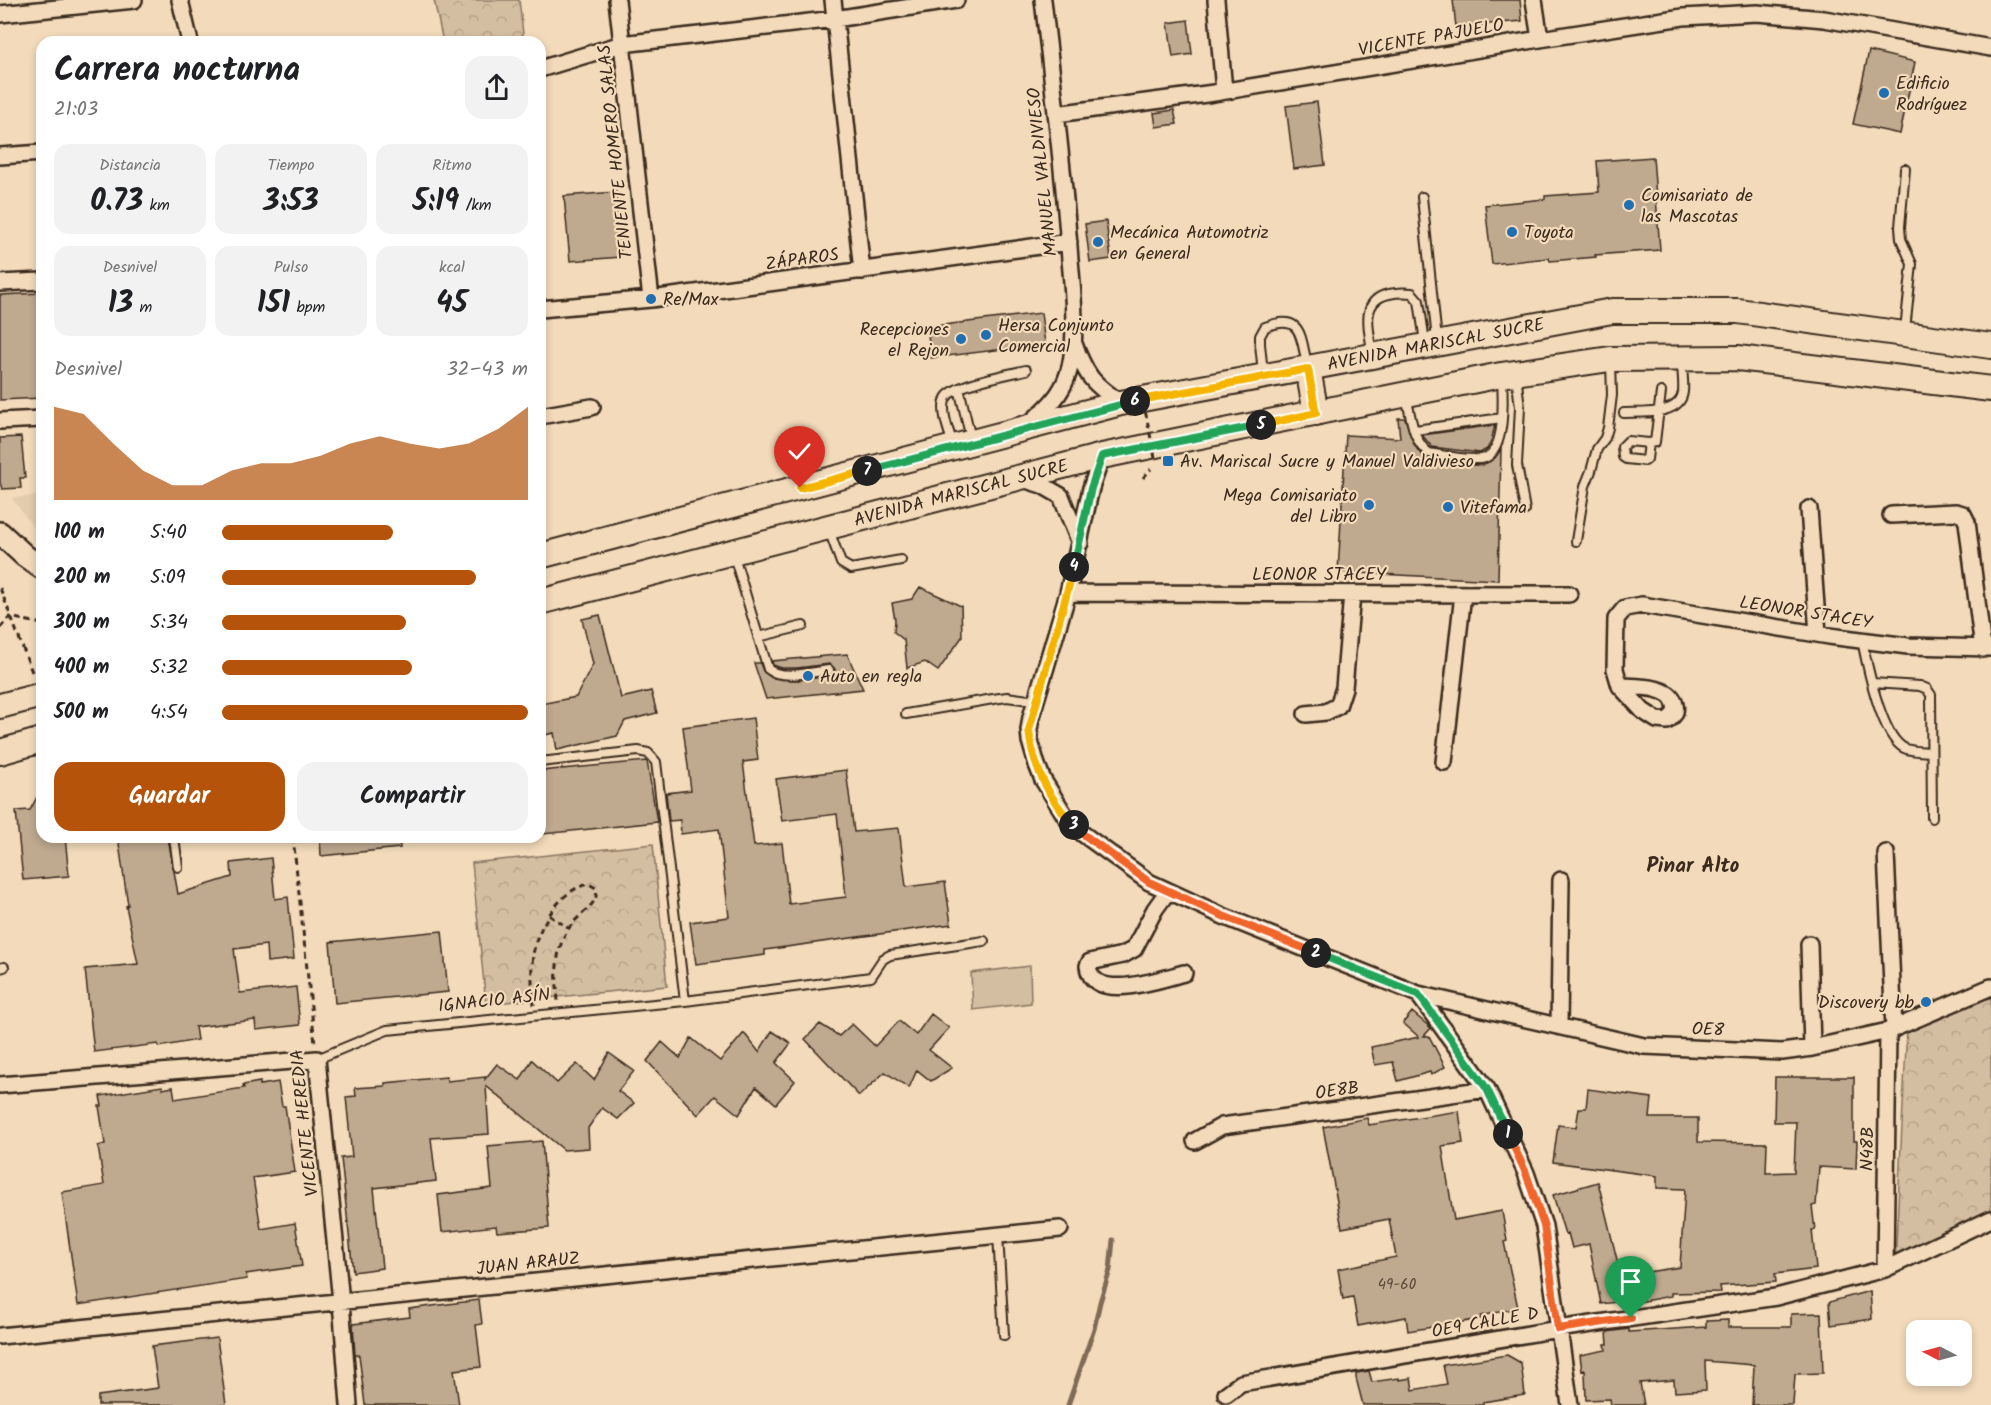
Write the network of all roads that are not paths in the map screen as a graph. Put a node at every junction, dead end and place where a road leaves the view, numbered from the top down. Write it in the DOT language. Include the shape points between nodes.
graph roads {
  1 [pos="134,0"];
  2 [pos="180,0"];
  3 [pos="617,0"];
  4 [pos="832,0"];
  5 [pos="956,0"];
  6 [pos="1043,0"];
  7 [pos="1216,0"];
  8 [pos="1534,0"];
  9 [pos="0,14"];
  10 [pos="835,20"];
  11 [pos="189,36"];
  12 [pos="1540,39"];
  13 [pos="622,44"];
  14 [pos="1991,48"];
  15 [pos="546,67"];
  16 [pos="1224,91"];
  17 [pos="1056,114"];
  18 [pos="36,153"];
  19 [pos="0,156"];
  20 [pos="1905,169"];
  21 [pos="1422,197"];
  22 [pos="1069,242"];
  23 [pos="862,271"];
  24 [pos="36,281"];
  25 [pos="0,283"];
  26 [pos="651,299"];
  27 [pos="546,308"];
  28 [pos="1905,334"];
  29 [pos="1073,340"];
  30 [pos="1432,345"];
  31 [pos="1991,346"];
  32 [pos="1373,357"];
  33 [pos="1682,358"];
  34 [pos="1610,359"];
  35 [pos="1308,369"];
  36 [pos="1026,370"];
  37 [pos="1509,374"];
  38 [pos="1264,377"];
  39 [pos="958,388"];
  40 [pos="1991,389"];
  41 [pos="1661,392"];
  42 [pos="1406,394"];
  43 [pos="1121,404"];
  44 [pos="592,407"];
  45 [pos="1659,411"];
  46 [pos="1316,413"];
  47 [pos="1624,413"];
  48 [pos="546,415"];
  49 [pos="36,418"];
  50 [pos="1502,418"];
  51 [pos="0,421"];
  52 [pos="1415,430"];
  53 [pos="1021,431"];
  54 [pos="1650,443"];
  55 [pos="963,446"];
  56 [pos="1102,456"];
  57 [pos="1016,477"];
  58 [pos="1809,509"];
  59 [pos="1525,510"];
  60 [pos="1892,515"];
  61 [pos="828,526"];
  62 [pos="0,533"];
  63 [pos="1576,541"];
  64 [pos="1080,543"];
  65 [pos="733,551"];
  66 [pos="546,554"];
  67 [pos="901,560"];
  68 [pos="36,564"];
  69 [pos="1068,593"];
  70 [pos="1352,594"];
  71 [pos="1463,594"];
  72 [pos="1569,594"];
  73 [pos="546,600"];
  74 [pos="803,626"];
  75 [pos="1818,634"];
  76 [pos="758,637"];
  77 [pos="1862,640"];
  78 [pos="1987,648"];
  79 [pos="829,670"];
  80 [pos="1872,682"];
  81 [pos="1620,686"];
  82 [pos="36,696"];
  83 [pos="1036,700"];
  84 [pos="0,706"];
  85 [pos="906,714"];
  86 [pos="1306,714"];
  87 [pos="36,742"];
  88 [pos="0,752"];
  89 [pos="1931,752"];
  90 [pos="546,761"];
  91 [pos="1444,762"];
  92 [pos="1932,818"];
  93 [pos="175,843"];
  94 [pos="1886,853"];
  95 [pos="178,867"];
  96 [pos="1561,880"];
  97 [pos="1168,891"];
  98 [pos="984,941"];
  99 [pos="1809,944"];
  100 [pos="1184,973"];
  101 [pos="1991,987"];
  102 [pos="1418,994"];
  103 [pos="685,1000"];
  104 [pos="1559,1026"];
  105 [pos="1891,1030"];
  106 [pos="1812,1048"];
  107 [pos="317,1059"];
  108 [pos="0,1085"];
  109 [pos="1487,1089"];
  110 [pos="1195,1141"];
  111 [pos="1991,1219"];
  112 [pos="1060,1229"];
  113 [pos="998,1235"];
  114 [pos="1885,1269"];
  115 [pos="341,1302"];
  116 [pos="1558,1329"];
  117 [pos="1004,1335"];
  118 [pos="0,1336"];
  119 [pos="1226,1394"];
  120 [pos="348,1405"];
  121 [pos="1570,1405"];
  1 -- 9 [label="street"];
  2 -- 11 [label="street"];
  3 -- 13 [label="street, TENIENTE HOMERO SALAS"];
  4 -- 10 [label="street"];
  5 -- 10 [label="street"];
  6 -- 17 [label="street, MANUEL VALDIVIESO"];
  7 -- 16 [label="street"];
  8 -- 12 [label="street"];
  10 -- 13 [label="street"];
  10 -- 23 [label="street"];
  12 -- 14 [label="street, VICENTE PAJUELO" via="1683,17 1757,13"];
  12 -- 16 [label="street, VICENTE PAJUELO"];
  13 -- 15 [label="street"];
  13 -- 26 [label="street, TENIENTE HOMERO SALAS"];
  16 -- 17 [label="street, VICENTE PAJUELO"];
  17 -- 22 [label="street, MANUEL VALDIVIESO"];
  18 -- 19 [label="street"];
  20 -- 28 [label="lane" via="1900,227 1912,264"];
  21 -- 30 [label="lane"];
  22 -- 23 [label="street, ZÁPAROS"];
  22 -- 29 [label="street, MANUEL VALDIVIESO"];
  23 -- 26 [label="street, ZÁPAROS"];
  24 -- 25 [label="street"];
  26 -- 27 [label="street, ZÁPAROS"];
  28 -- 30 [label="main road, AVENIDA MARISCAL SUCRE" via="1738,311 1612,311"];
  28 -- 31 [label="main road, AVENIDA MARISCAL SUCRE"];
  29 -- 43 [label="street, MANUEL VALDIVIESO" via="1084,370 1098,387"];
  29 -- 53 [label="street, MANUEL VALDIVIESO" via="1061,393"];
  30 -- 32 [label="main road, AVENIDA MARISCAL SUCRE"];
  30 -- 32 [label="lane" via="1419,301 1412,293 1402,291 1372,302 1368,324"];
  32 -- 35 [label="main road, AVENIDA MARISCAL SUCRE"];
  33 -- 34 [label="main road, AVENIDA MARISCAL SUCRE"];
  33 -- 40 [label="main road, AVENIDA MARISCAL SUCRE" via="1738,358"];
  33 -- 45 [label="lane" via="1680,400"];
  34 -- 37 [label="main road, AVENIDA MARISCAL SUCRE"];
  34 -- 63 [label="lane" via="1608,428 1585,486"];
  35 -- 38 [label="main road, AVENIDA MARISCAL SUCRE"];
  35 -- 38 [label="lane" via="1295,325 1279,322 1265,327 1260,336"];
  35 -- 46 [label="main road"];
  36 -- 39 [label="lane"];
  37 -- 42 [label="main road, AVENIDA MARISCAL SUCRE"];
  37 -- 50 [label="lane"];
  37 -- 59 [label="lane" via="1520,407 1517,465"];
  38 -- 43 [label="main road, AVENIDA MARISCAL SUCRE"];
  39 -- 55 [label="lane"];
  39 -- 55 [label="lane" via="947,396 944,404"];
  41 -- 45 [label="lane"];
  42 -- 46 [label="main road, AVENIDA MARISCAL SUCRE"];
  42 -- 52 [label="lane"];
  43 -- 53 [label="main road, AVENIDA MARISCAL SUCRE"];
  44 -- 48 [label="street"];
  45 -- 47 [label="lane"];
  45 -- 54 [label="lane" via="1657,438"];
  46 -- 56 [label="main road, AVENIDA MARISCAL SUCRE"];
  49 -- 51 [label="street"];
  50 -- 52 [label="lane"];
  50 -- 52 [label="lane" via="1500,434 1486,458 1429,453 1418,441"];
  53 -- 55 [label="main road, AVENIDA MARISCAL SUCRE"];
  55 -- 66 [label="main road, AVENIDA MARISCAL SUCRE"];
  56 -- 57 [label="main road, AVENIDA MARISCAL SUCRE"];
  56 -- 64 [label="street"];
  57 -- 61 [label="main road, AVENIDA MARISCAL SUCRE"];
  57 -- 64 [label="street" via="1060,494"];
  58 -- 75 [label="street"];
  60 -- 78 [label="street" via="1963,514"];
  61 -- 65 [label="main road, AVENIDA MARISCAL SUCRE"];
  61 -- 67 [label="lane" via="841,563 851,569"];
  62 -- 68 [label="main road"];
  64 -- 69 [label="street"];
  65 -- 73 [label="main road, AVENIDA MARISCAL SUCRE"];
  65 -- 76 [label="lane"];
  69 -- 70 [label="street, LEONOR STACEY"];
  69 -- 83 [label="street"];
  70 -- 71 [label="street, LEONOR STACEY"];
  70 -- 86 [label="street" via="1344,688 1338,706"];
  71 -- 72 [label="street, LEONOR STACEY"];
  71 -- 91 [label="street"];
  74 -- 76 [label="lane"];
  75 -- 77 [label="street, LEONOR STACEY"];
  75 -- 81 [label="street, LEONOR STACEY" via="1642,605 1625,608 1616,620 1615,669"];
  76 -- 79 [label="lane" via="768,669 774,674"];
  77 -- 78 [label="street, LEONOR STACEY" via="1908,646"];
  77 -- 80 [label="lane"];
  80 -- 89 [label="lane" via="1881,712 1898,744 1910,750"];
  80 -- 89 [label="lane" via="1927,689 1931,695"];
  82 -- 84 [label="main road"];
  83 -- 85 [label="lane" via="1000,698"];
  83 -- 97 [label="street" via="1029,730 1033,754 1043,780 1066,817 1149,882"];
  87 -- 88 [label="main road"];
  89 -- 92 [label="lane"];
  90 -- 103 [label="lane" via="638,751 648,753 656,762"];
  93 -- 95 [label="lane"];
  94 -- 105 [label="street, N48B"];
  96 -- 104 [label="street"];
  97 -- 100 [label="street" via="1134,949 1090,962 1089,972 1093,980 1104,986 1118,987"];
  97 -- 102 [label="street"];
  98 -- 103 [label="lane, IGNACIO ASÍN" via="890,955 882,959 871,977"];
  99 -- 106 [label="street"];
  101 -- 105 [label="street, OE8"];
  102 -- 104 [label="street, OE8"];
  102 -- 109 [label="street"];
  103 -- 107 [label="lane, IGNACIO ASÍN" via="387,1030"];
  104 -- 106 [label="street, OE8" via="1644,1046 1782,1052"];
  105 -- 106 [label="street, OE8"];
  105 -- 114 [label="street, N48B"];
  107 -- 108 [label="street, IGNACIO ASÍN"];
  107 -- 115 [label="street, VICENTE HEREDIA"];
  109 -- 110 [label="street, OE8B" via="1222,1126"];
  109 -- 116 [label="street" via="1526,1173 1544,1226"];
  111 -- 114 [label="street, OE9 CALLE D"];
  112 -- 113 [label="street, JUAN ARAUZ"];
  113 -- 115 [label="street, JUAN ARAUZ"];
  113 -- 117 [label="lane"];
  114 -- 116 [label="street, OE9 CALLE D" via="1776,1297"];
  115 -- 118 [label="street, JUAN ARAUZ"];
  115 -- 120 [label="street, VICENTE HEREDIA"];
  116 -- 119 [label="street, OE9 CALLE D" via="1242,1383"];
  116 -- 121 [label="street"];
}
